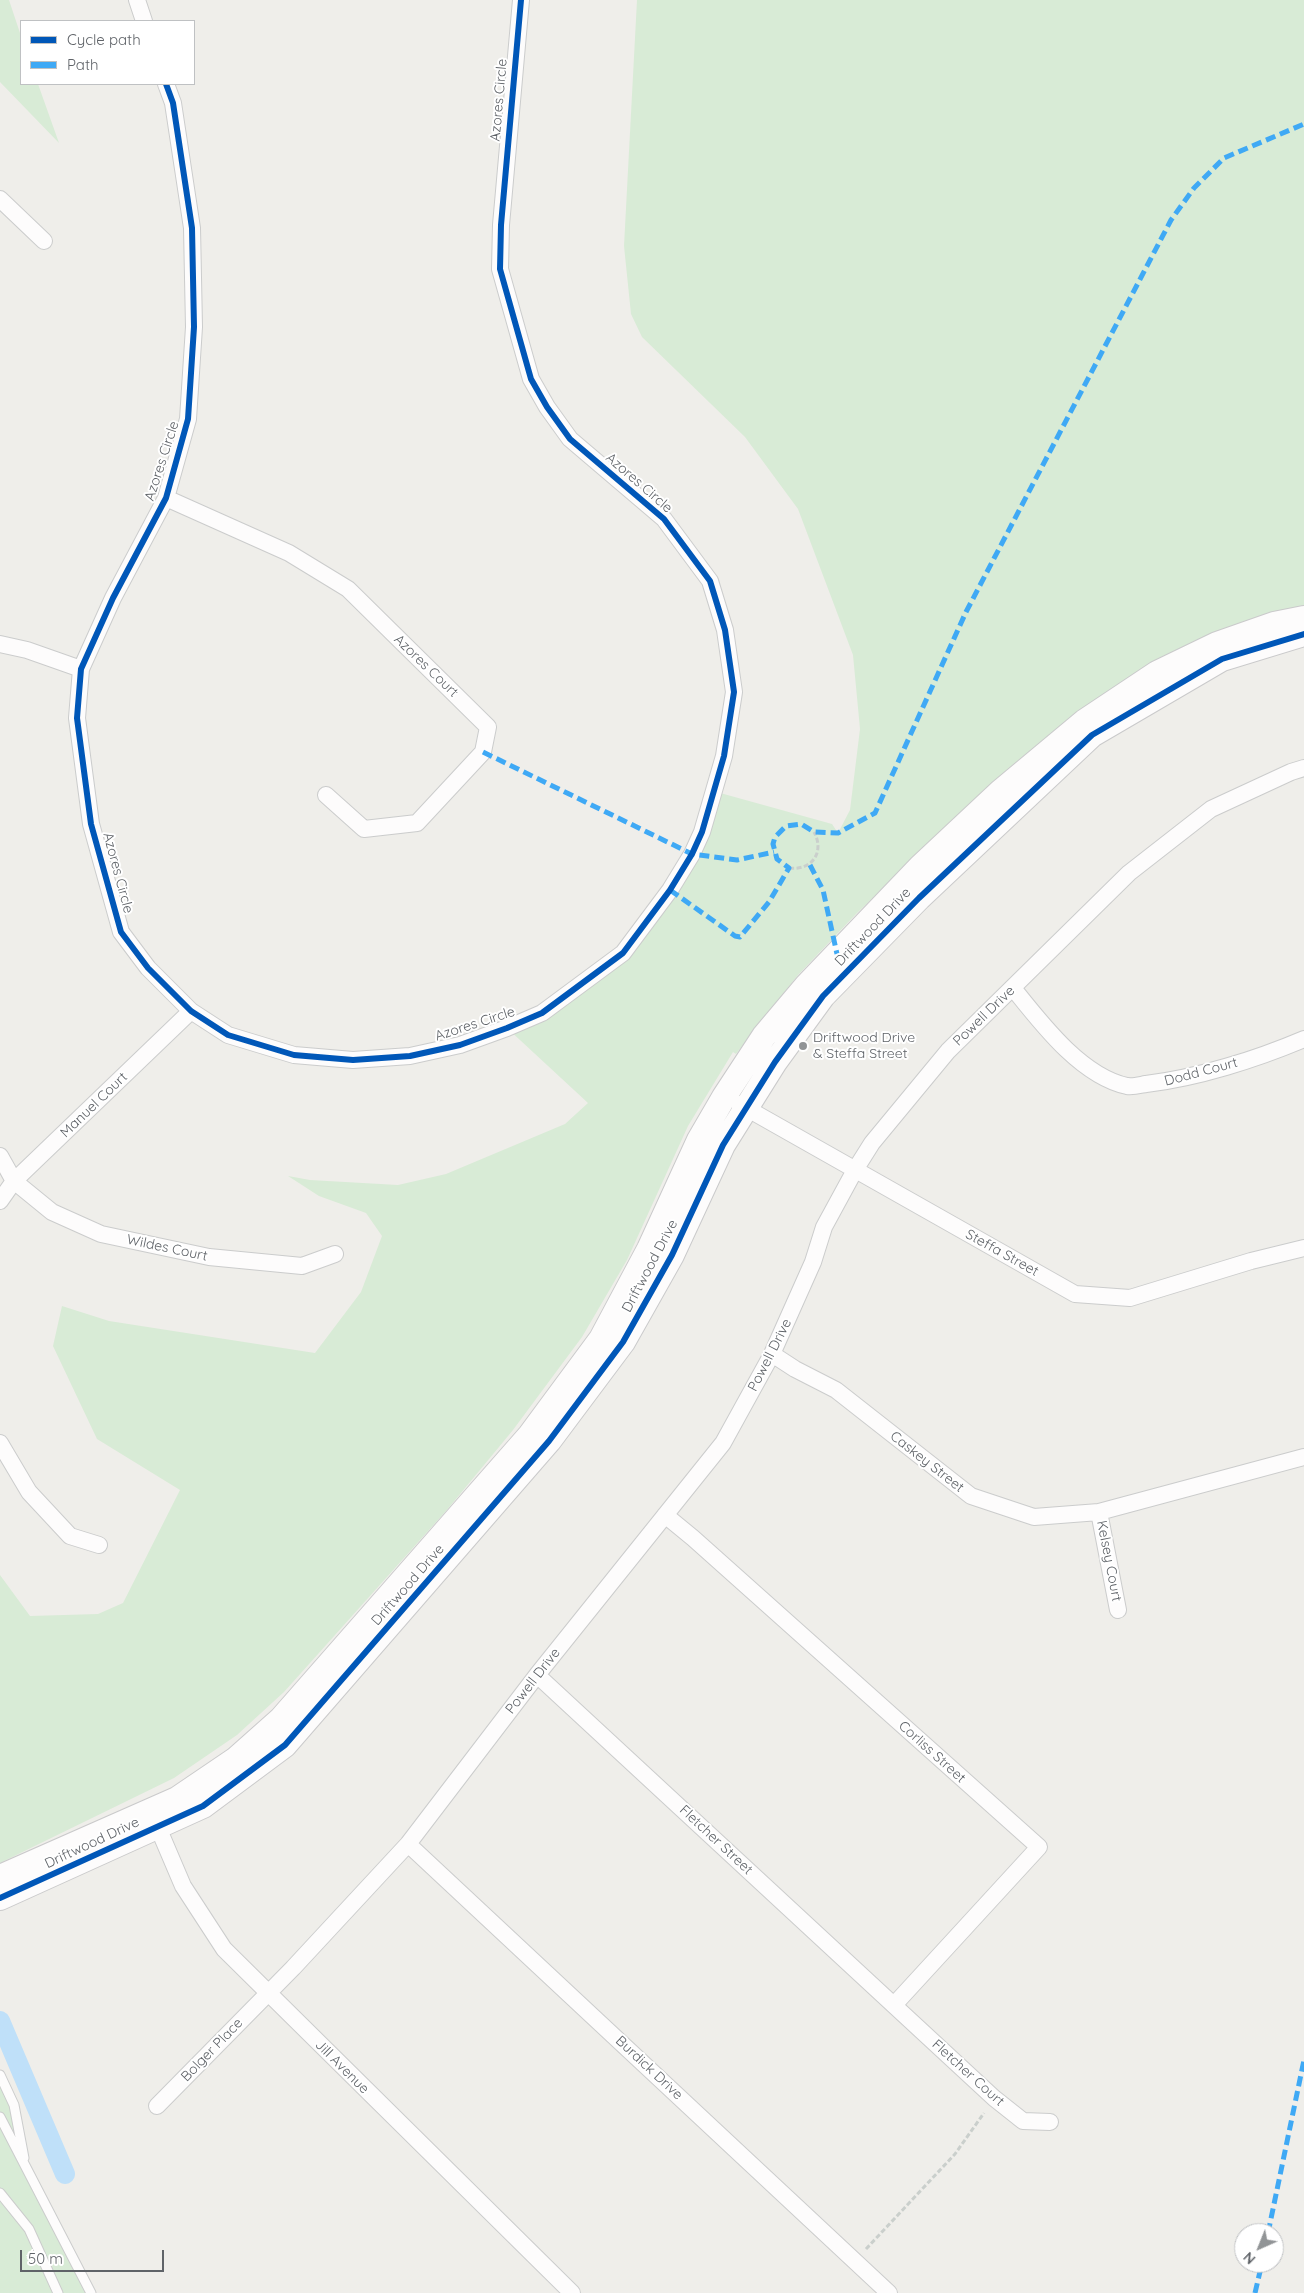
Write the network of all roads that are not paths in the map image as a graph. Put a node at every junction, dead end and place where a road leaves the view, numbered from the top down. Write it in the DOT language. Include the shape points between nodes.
graph roads {
  1 [pos="137,0"];
  2 [pos="521,0"];
  3 [pos="144,20"];
  4 [pos="166,85"];
  5 [pos="0,199"];
  6 [pos="44,241"];
  7 [pos="166,498"];
  8 [pos="1304,618"];
  9 [pos="1304,634"];
  10 [pos="0,644"];
  11 [pos="82,669"];
  12 [pos="1304,768"];
  13 [pos="326,795"];
  14 [pos="1013,988"];
  15 [pos="191,1010"];
  16 [pos="1304,1039"];
  17 [pos="724,1097"];
  18 [pos="748,1107"];
  19 [pos="0,1156"];
  20 [pos="854,1170"];
  21 [pos="14,1181"];
  22 [pos="0,1201"];
  23 [pos="1304,1248"];
  24 [pos="335,1254"];
  25 [pos="772,1354"];
  26 [pos="0,1443"];
  27 [pos="1304,1457"];
  28 [pos="1099,1512"];
  29 [pos="665,1515"];
  30 [pos="99,1545"];
  31 [pos="1118,1610"];
  32 [pos="537,1675"];
  33 [pos="154,1818"];
  34 [pos="408,1844"];
  35 [pos="0,1877"];
  36 [pos="0,1898"];
  37 [pos="268,1993"];
  38 [pos="894,2005"];
  39 [pos="0,2074"];
  40 [pos="157,2106"];
  41 [pos="0,2117"];
  42 [pos="1050,2122"];
  43 [pos="26,2169"];
  44 [pos="0,2193"];
  45 [pos="58,2293"];
  46 [pos="90,2293"];
  47 [pos="572,2293"];
  48 [pos="889,2293"];
  1 -- 3 [label="street"];
  2 -- 15 [label="street, Azores Circle" via="500,269 531,379 547,407 570,439 664,519 710,581 725,630 734,692 724,756 702,832 670,890 622,953 542,1013 460,1045 410,1056 353,1060 294,1055 228,1035"];
  4 -- 7 [label="street, Azores Circle" via="173,103 192,228 194,327 188,419"];
  5 -- 6 [label="street"];
  7 -- 11 [label="street, Azores Circle" via="113,598"];
  7 -- 13 [label="street, Azores Court" via="289,553 348,589 488,727 483,752 417,823 364,829"];
  8 -- 17 [label="street, Driftwood Drive" via="1274,624 1217,644 1157,673 1085,721 1000,792 920,867 807,985 764,1036"];
  9 -- 18 [label="street, Driftwood Drive" via="1222,659 1092,735 918,898 824,996 775,1062"];
  10 -- 11 [label="street"];
  11 -- 15 [label="street, Azores Circle" via="77,718 91,824 121,932 148,968"];
  12 -- 14 [label="street, Powell Drive" via="1211,809 1129,873"];
  14 -- 16 [label="street, Dodd Court" via="1052,1037 1092,1071 1128,1087 1171,1082"];
  14 -- 20 [label="street, Powell Drive" via="948,1051 872,1143"];
  15 -- 21 [label="street, Manuel Court"];
  17 -- 18 [label="street, Steffa Street"];
  17 -- 33 [label="street, Driftwood Drive" via="699,1140 649,1249 601,1339 530,1435 281,1719 236,1759 177,1798"];
  18 -- 20 [label="street, Steffa Street"];
  18 -- 33 [label="street, Driftwood Drive" via="723,1145 672,1255 623,1342 549,1440 285,1745 203,1806"];
  19 -- 21 [label="street"];
  20 -- 23 [label="street, Steffa Street" via="1075,1294 1130,1298"];
  20 -- 25 [label="street, Powell Drive" via="824,1227 813,1262"];
  21 -- 22 [label="street, Manuel Court"];
  21 -- 24 [label="street, Wildes Court" via="52,1212 100,1234 209,1258 302,1266"];
  25 -- 28 [label="street, Caskey Street" via="836,1390 971,1496 1034,1517"];
  25 -- 29 [label="street, Powell Drive" via="723,1443"];
  26 -- 30 [label="street" via="30,1492 70,1536"];
  27 -- 28 [label="street, Caskey Street"];
  28 -- 31 [label="street, Kelsey Court"];
  29 -- 32 [label="street, Powell Drive"];
  29 -- 38 [label="street, Corliss Street" via="1038,1847"];
  32 -- 34 [label="street, Powell Drive"];
  32 -- 38 [label="street, Fletcher Street"];
  33 -- 35 [label="street, Driftwood Drive" via="84,1838"];
  33 -- 36 [label="street, Driftwood Drive" via="94,1857"];
  33 -- 37 [label="street, Jill Avenue" via="188,1894 224,1949"];
  34 -- 37 [label="street, Powell Drive"];
  34 -- 48 [label="street, Burdick Drive"];
  37 -- 40 [label="street, Bolger Place"];
  37 -- 47 [label="street, Jill Avenue"];
  38 -- 42 [label="street, Fletcher Court" via="994,2098 1024,2121"];
  39 -- 43 [label="lane" via="14,2105"];
  41 -- 43 [label="lane"];
  43 -- 46 [label="lane"];
  44 -- 45 [label="lane" via="29,2229"];
}
